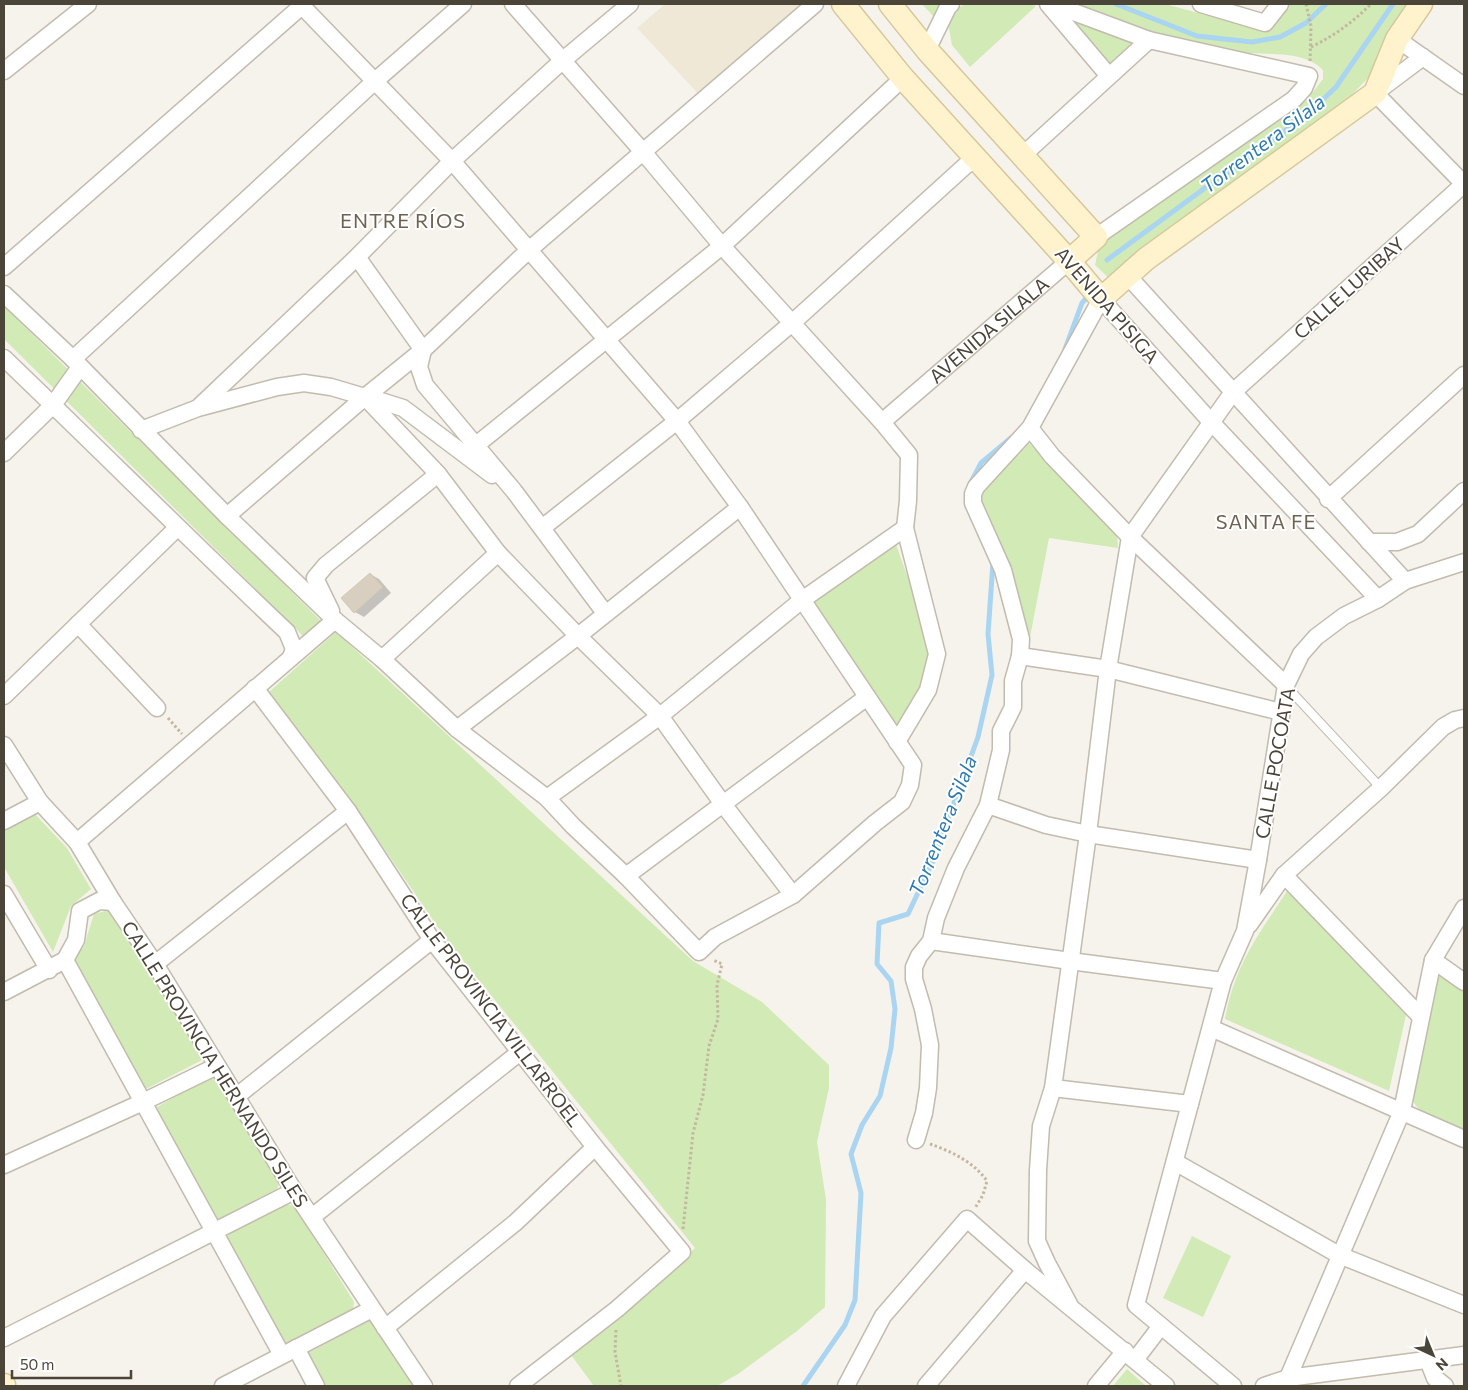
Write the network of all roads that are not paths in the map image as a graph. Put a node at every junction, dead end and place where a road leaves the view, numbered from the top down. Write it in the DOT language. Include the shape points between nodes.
graph roads {
  1 [pos="88,4"];
  2 [pos="302,4"];
  3 [pos="463,4"];
  4 [pos="514,4"];
  5 [pos="630,4"];
  6 [pos="815,4"];
  7 [pos="843,4"];
  8 [pos="890,4"];
  9 [pos="951,4"];
  10 [pos="1050,4"];
  11 [pos="1201,4"];
  12 [pos="1280,4"];
  13 [pos="1421,4"];
  14 [pos="1397,38"];
  15 [pos="1149,40"];
  16 [pos="927,50"];
  17 [pos="1422,57"];
  18 [pos="562,62"];
  19 [pos="4,71"];
  20 [pos="1109,76"];
  21 [pos="903,78"];
  22 [pos="375,81"];
  23 [pos="1464,86"];
  24 [pos="1375,93"];
  25 [pos="644,152"];
  26 [pos="1023,155"];
  27 [pos="974,157"];
  28 [pos="452,161"];
  29 [pos="1464,184"];
  30 [pos="1096,236"];
  31 [pos="722,246"];
  32 [pos="530,250"];
  33 [pos="357,257"];
  34 [pos="1069,261"];
  35 [pos="4,267"];
  36 [pos="1127,275"];
  37 [pos="4,294"];
  38 [pos="1101,299"];
  39 [pos="792,323"];
  40 [pos="606,339"];
  41 [pos="423,350"];
  42 [pos="4,358"];
  43 [pos="77,363"];
  44 [pos="1464,375"];
  45 [pos="1233,392"];
  46 [pos="365,397"];
  47 [pos="53,405"];
  48 [pos="198,408"];
  49 [pos="677,421"];
  50 [pos="882,422"];
  51 [pos="1212,423"];
  52 [pos="1030,428"];
  53 [pos="142,430"];
  54 [pos="475,446"];
  55 [pos="4,453"];
  56 [pos="438,474"];
  57 [pos="514,491"];
  58 [pos="1464,491"];
  59 [pos="1328,499"];
  60 [pos="740,507"];
  61 [pos="228,516"];
  62 [pos="178,528"];
  63 [pos="542,528"];
  64 [pos="904,528"];
  65 [pos="1130,537"];
  66 [pos="1369,542"];
  67 [pos="498,554"];
  68 [pos="1464,562"];
  69 [pos="1405,581"];
  70 [pos="1378,599"];
  71 [pos="802,600"];
  72 [pos="605,613"];
  73 [pos="335,620"];
  74 [pos="78,624"];
  75 [pos="578,636"];
  76 [pos="1020,656"];
  77 [pos="291,658"];
  78 [pos="382,660"];
  79 [pos="1108,669"];
  80 [pos="1286,685"];
  81 [pos="255,688"];
  82 [pos="4,696"];
  83 [pos="867,697"];
  84 [pos="158,708"];
  85 [pos="1281,712"];
  86 [pos="660,716"];
  87 [pos="1464,718"];
  88 [pos="456,729"];
  89 [pos="897,742"];
  90 [pos="4,745"];
  91 [pos="1380,788"];
  92 [pos="547,798"];
  93 [pos="40,802"];
  94 [pos="723,804"];
  95 [pos="988,805"];
  96 [pos="348,811"];
  97 [pos="4,821"];
  98 [pos="1088,834"];
  99 [pos="76,842"];
  100 [pos="1258,860"];
  101 [pos="1284,874"];
  102 [pos="626,876"];
  103 [pos="4,894"];
  104 [pos="793,895"];
  105 [pos="113,902"];
  106 [pos="1464,908"];
  107 [pos="1245,931"];
  108 [pos="432,940"];
  109 [pos="930,940"];
  110 [pos="65,960"];
  111 [pos="1433,960"];
  112 [pos="1070,961"];
  113 [pos="155,964"];
  114 [pos="49,970"];
  115 [pos="1223,981"];
  116 [pos="1464,982"];
  117 [pos="4,992"];
  118 [pos="1421,1017"];
  119 [pos="1211,1028"];
  120 [pos="520,1052"];
  121 [pos="217,1066"];
  122 [pos="1052,1088"];
  123 [pos="237,1096"];
  124 [pos="143,1102"];
  125 [pos="1190,1104"];
  126 [pos="1402,1111"];
  127 [pos="1464,1139"];
  128 [pos="916,1140"];
  129 [pos="595,1148"];
  130 [pos="1175,1162"];
  131 [pos="4,1165"];
  132 [pos="294,1191"];
  133 [pos="312,1217"];
  134 [pos="214,1232"];
  135 [pos="1339,1254"];
  136 [pos="1025,1270"];
  137 [pos="1069,1304"];
  138 [pos="1464,1305"];
  139 [pos="372,1308"];
  140 [pos="1161,1326"];
  141 [pos="385,1328"];
  142 [pos="4,1338"];
  143 [pos="289,1352"];
  144 [pos="1464,1355"];
  145 [pos="1130,1356"];
  146 [pos="1428,1360"];
  147 [pos="1288,1378"];
  148 [pos="223,1386"];
  149 [pos="316,1386"];
  150 [pos="424,1386"];
  151 [pos="518,1386"];
  152 [pos="846,1386"];
  153 [pos="926,1386"];
  154 [pos="1096,1386"];
  155 [pos="1166,1386"];
  156 [pos="1233,1386"];
  157 [pos="1264,1386"];
  158 [pos="1445,1386"];
  1 -- 19 [label="street"];
  2 -- 22 [label="street"];
  2 -- 35 [label="street"];
  3 -- 22 [label="street"];
  4 -- 18 [label="street"];
  5 -- 18 [label="street"];
  6 -- 25 [label="street"];
  7 -- 21 [label="street, AVENIDA PISIGA"];
  8 -- 16 [label="street, AVENIDA PISIGA"];
  9 -- 16 [label="street"];
  10 -- 15 [label="street"];
  10 -- 20 [label="street"];
  11 -- 12 [label="street" via="1265,23"];
  13 -- 14 [label="street"];
  14 -- 17 [label="street"];
  14 -- 24 [label="street"];
  15 -- 20 [label="street"];
  15 -- 30 [label="street, AVENIDA SILALA" via="1309,76 1294,99"];
  16 -- 26 [label="street, AVENIDA PISIGA"];
  17 -- 23 [label="street"];
  17 -- 24 [label="street"];
  18 -- 25 [label="street"];
  18 -- 28 [label="street"];
  20 -- 26 [label="street"];
  21 -- 27 [label="street, AVENIDA PISIGA"];
  21 -- 31 [label="street"];
  22 -- 28 [label="street"];
  22 -- 43 [label="street"];
  24 -- 29 [label="street"];
  24 -- 36 [label="street"];
  25 -- 31 [label="street"];
  25 -- 32 [label="street"];
  26 -- 30 [label="street, AVENIDA PISIGA"];
  27 -- 34 [label="street, AVENIDA PISIGA"];
  27 -- 39 [label="street"];
  28 -- 32 [label="street"];
  28 -- 33 [label="street"];
  29 -- 45 [label="street, CALLE LURIBAY"];
  30 -- 34 [label="street, AVENIDA SILALA"];
  31 -- 39 [label="street"];
  31 -- 40 [label="street"];
  32 -- 40 [label="street"];
  32 -- 41 [label="street"];
  33 -- 41 [label="street"];
  33 -- 48 [label="street"];
  34 -- 38 [label="street, AVENIDA PISIGA"];
  34 -- 50 [label="street, AVENIDA SILALA"];
  36 -- 38 [label="street"];
  36 -- 45 [label="street, AVENIDA PISIGA"];
  37 -- 43 [label="street"];
  38 -- 51 [label="street, AVENIDA PISIGA"];
  38 -- 52 [label="street"];
  39 -- 49 [label="street"];
  39 -- 50 [label="street"];
  40 -- 49 [label="street"];
  40 -- 54 [label="street"];
  41 -- 46 [label="street"];
  41 -- 54 [label="street" via="419,367 425,385"];
  42 -- 47 [label="street"];
  43 -- 47 [label="street"];
  43 -- 53 [label="street"];
  44 -- 59 [label="street"];
  45 -- 51 [label="street, CALLE LURIBAY"];
  45 -- 59 [label="street, AVENIDA PISIGA"];
  46 -- 48 [label="street" via="304,383"];
  46 -- 56 [label="street"];
  46 -- 57 [label="street" via="403,408"];
  46 -- 61 [label="street"];
  47 -- 55 [label="street"];
  47 -- 62 [label="street"];
  48 -- 53 [label="street"];
  49 -- 60 [label="street"];
  49 -- 63 [label="street"];
  50 -- 64 [label="street" via="909,455"];
  51 -- 65 [label="street, CALLE LURIBAY"];
  51 -- 70 [label="street, AVENIDA PISIGA"];
  52 -- 65 [label="street" via="1052,456"];
  52 -- 76 [label="street" via="973,494 973,503 1003,570 1021,640"];
  53 -- 61 [label="street"];
  54 -- 57 [label="street"];
  56 -- 67 [label="street"];
  56 -- 73 [label="street" via="326,565 315,578"];
  57 -- 63 [label="street"];
  58 -- 66 [label="street" via="1418,534 1397,542"];
  59 -- 66 [label="street, AVENIDA PISIGA"];
  60 -- 71 [label="street"];
  60 -- 72 [label="street"];
  61 -- 73 [label="street"];
  62 -- 74 [label="street"];
  62 -- 77 [label="street" via="287,632 294,649"];
  63 -- 72 [label="street"];
  64 -- 71 [label="street"];
  64 -- 89 [label="street" via="937,654 928,690"];
  65 -- 79 [label="street"];
  65 -- 80 [label="street"];
  66 -- 69 [label="street, AVENIDA PISIGA"];
  67 -- 75 [label="street"];
  67 -- 78 [label="street"];
  68 -- 69 [label="street, CALLE POCOATA"];
  69 -- 70 [label="street, CALLE POCOATA"];
  70 -- 80 [label="street, CALLE POCOATA" via="1344,616 1316,637 1301,654"];
  71 -- 83 [label="street"];
  71 -- 86 [label="street"];
  72 -- 75 [label="street"];
  73 -- 77 [label="street"];
  73 -- 78 [label="street"];
  74 -- 82 [label="street"];
  74 -- 84 [label="street"];
  75 -- 86 [label="street"];
  75 -- 88 [label="street"];
  76 -- 79 [label="street"];
  76 -- 95 [label="street" via="1013,681 1013,707 1001,731 1001,750"];
  77 -- 81 [label="street"];
  78 -- 88 [label="street"];
  79 -- 85 [label="street"];
  79 -- 98 [label="street"];
  80 -- 85 [label="street, CALLE POCOATA"];
  80 -- 91 [label="lane"];
  81 -- 96 [label="street, CALLE PROVINCIA VILLARROEL"];
  81 -- 99 [label="street"];
  83 -- 89 [label="street"];
  83 -- 94 [label="street"];
  85 -- 100 [label="street, CALLE POCOATA"];
  86 -- 92 [label="street"];
  86 -- 94 [label="street"];
  87 -- 91 [label="street" via="1443,727"];
  88 -- 92 [label="street"];
  89 -- 104 [label="street" via="913,765 910,785 902,802"];
  90 -- 93 [label="street, CALLE PROVINCIA HERNANDO SILES"];
  91 -- 101 [label="street"];
  92 -- 102 [label="street"];
  93 -- 97 [label="street"];
  93 -- 99 [label="street, CALLE PROVINCIA HERNANDO SILES"];
  94 -- 102 [label="street"];
  94 -- 104 [label="street"];
  95 -- 98 [label="street" via="1046,825"];
  95 -- 109 [label="street" via="956,868"];
  96 -- 108 [label="street, CALLE PROVINCIA VILLARROEL"];
  96 -- 113 [label="street"];
  98 -- 100 [label="street"];
  98 -- 112 [label="street"];
  99 -- 105 [label="street, CALLE PROVINCIA HERNANDO SILES"];
  100 -- 107 [label="street, CALLE POCOATA"];
  101 -- 107 [label="street"];
  101 -- 118 [label="street"];
  102 -- 104 [label="street" via="699,952 715,936"];
  103 -- 114 [label="street"];
  105 -- 110 [label="street" via="98,901 80,911 76,940"];
  105 -- 113 [label="street, CALLE PROVINCIA HERNANDO SILES"];
  106 -- 111 [label="street"];
  107 -- 115 [label="street, CALLE POCOATA"];
  108 -- 120 [label="street, CALLE PROVINCIA VILLARROEL"];
  108 -- 123 [label="street"];
  109 -- 112 [label="street"];
  109 -- 128 [label="street" via="914,967 930,1045 928,1088"];
  110 -- 114 [label="street"];
  110 -- 124 [label="street"];
  111 -- 116 [label="street"];
  111 -- 118 [label="street"];
  112 -- 115 [label="street"];
  112 -- 122 [label="street"];
  113 -- 121 [label="street, CALLE PROVINCIA HERNANDO SILES"];
  114 -- 117 [label="street"];
  115 -- 119 [label="street, CALLE POCOATA"];
  118 -- 126 [label="street"];
  119 -- 125 [label="street, CALLE POCOATA"];
  119 -- 126 [label="street"];
  120 -- 129 [label="street, CALLE PROVINCIA VILLARROEL"];
  120 -- 133 [label="street"];
  121 -- 123 [label="street, CALLE PROVINCIA HERNANDO SILES"];
  121 -- 124 [label="street"];
  122 -- 125 [label="street"];
  122 -- 137 [label="street" via="1041,1126 1037,1240"];
  123 -- 132 [label="street, CALLE PROVINCIA HERNANDO SILES"];
  124 -- 131 [label="street"];
  124 -- 134 [label="street"];
  125 -- 130 [label="street, CALLE POCOATA"];
  126 -- 127 [label="street"];
  126 -- 135 [label="street"];
  129 -- 141 [label="street" via="516,1222"];
  129 -- 151 [label="street, CALLE PROVINCIA VILLARROEL" via="682,1252 617,1310"];
  130 -- 135 [label="street"];
  130 -- 140 [label="street, CALLE POCOATA" via="1136,1305"];
  132 -- 133 [label="street, CALLE PROVINCIA HERNANDO SILES"];
  132 -- 134 [label="street"];
  133 -- 139 [label="street, CALLE PROVINCIA HERNANDO SILES"];
  134 -- 142 [label="street"];
  134 -- 143 [label="street"];
  135 -- 138 [label="street"];
  135 -- 147 [label="street"];
  136 -- 137 [label="street"];
  136 -- 152 [label="street" via="967,1219 883,1316"];
  136 -- 153 [label="street"];
  137 -- 145 [label="street"];
  139 -- 141 [label="street, CALLE PROVINCIA HERNANDO SILES"];
  139 -- 143 [label="street"];
  140 -- 145 [label="street"];
  140 -- 156 [label="street"];
  141 -- 150 [label="street, CALLE PROVINCIA HERNANDO SILES"];
  143 -- 148 [label="street"];
  143 -- 149 [label="street"];
  144 -- 146 [label="street"];
  145 -- 154 [label="street"];
  145 -- 155 [label="street"];
  146 -- 147 [label="street"];
  146 -- 158 [label="street" via="1434,1378"];
  147 -- 157 [label="street"];
}
